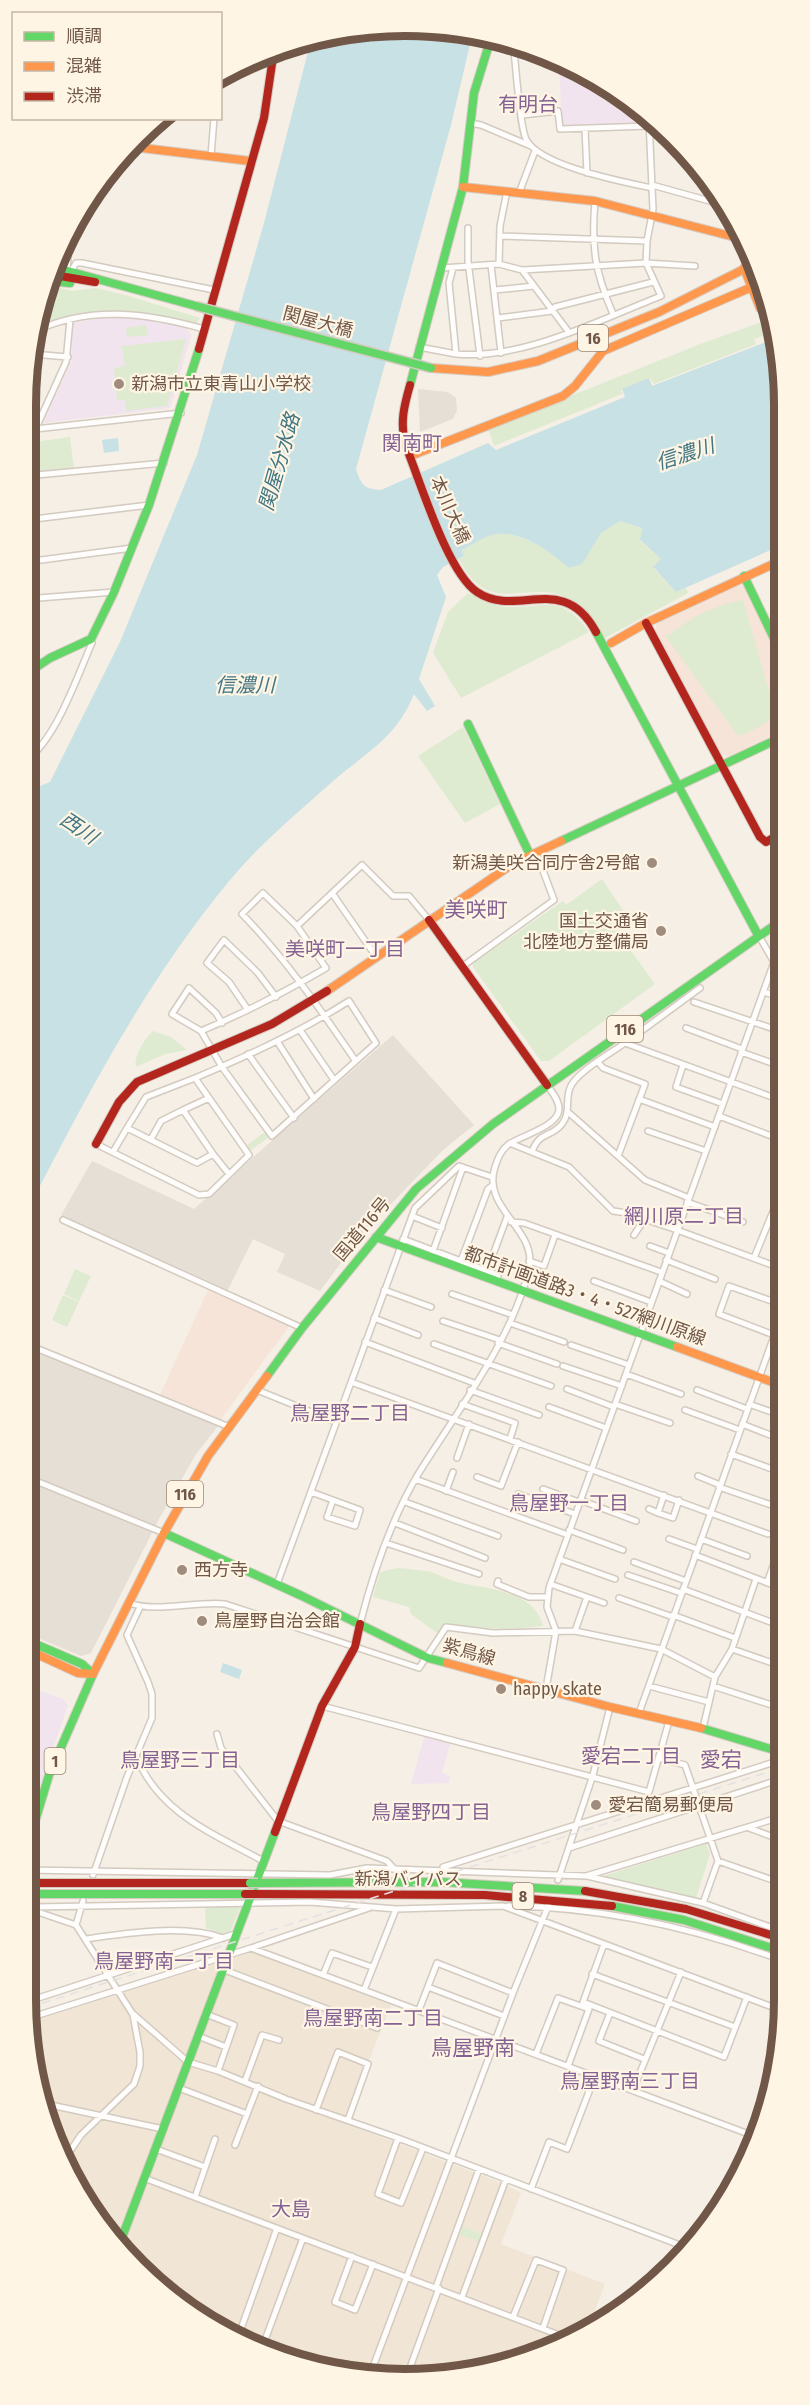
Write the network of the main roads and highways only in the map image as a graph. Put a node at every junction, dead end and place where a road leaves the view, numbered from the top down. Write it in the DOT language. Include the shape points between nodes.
graph roads {
  1 [pos="489,46"];
  2 [pos="273,61"];
  3 [pos="141,148"];
  4 [pos="250,161"];
  5 [pos="463,187"];
  6 [pos="731,231"];
  7 [pos="747,267"];
  8 [pos="744,268"];
  9 [pos="62,269"];
  10 [pos="60,276"];
  11 [pos="58,281"];
  12 [pos="97,282"];
  13 [pos="119,285"];
  14 [pos="752,287"];
  15 [pos="761,309"];
  16 [pos="410,456"];
  17 [pos="774,563"];
  18 [pos="744,576"];
  19 [pos="646,623"];
  20 [pos="774,638"];
  21 [pos="611,643"];
  22 [pos="36,668"];
  23 [pos="468,724"];
  24 [pos="774,741"];
  25 [pos="723,767"];
  26 [pos="680,787"];
  27 [pos="774,838"];
  28 [pos="533,854"];
  29 [pos="429,920"];
  30 [pos="774,925"];
  31 [pos="758,935"];
  32 [pos="547,1085"];
  33 [pos="96,1144"];
  34 [pos="376,1237"];
  35 [pos="774,1383"];
  36 [pos="164,1533"];
  37 [pos="360,1624"];
  38 [pos="36,1644"];
  39 [pos="36,1653"];
  40 [pos="93,1674"];
  41 [pos="774,1750"];
  42 [pos="36,1818"];
  43 [pos="36,1883"];
  44 [pos="36,1894"];
  45 [pos="249,1897"];
  46 [pos="774,1936"];
  47 [pos="774,1949"];
  48 [pos="122,2237"];
  1 -- 5 [label="main road, 本川大橋" via="474,93"];
  2 -- 4 [label="main road" via="268,105"];
  3 -- 4 [label="main road"];
  4 -- 22 [label="main road" via="181,413 150,505 114,592 91,639"];
  5 -- 6 [label="main road" via="595,201"];
  5 -- 16 [label="main road, 本川大橋" via="418,347 401,428"];
  7 -- 8 [label="main road, 16"];
  8 -- 13 [label="main road, 関屋大橋 / 16, bridge" via="659,312 538,361 488,372 431,368"];
  8 -- 14 [label="main road"];
  9 -- 13 [label="main road, 16"];
  10 -- 12 [label="main road, 16"];
  11 -- 12 [label="main road"];
  12 -- 13 [label="main road, 16"];
  14 -- 15 [label="main road"];
  14 -- 16 [label="main road" via="603,351 574,389 563,396"];
  16 -- 26 [label="main road, 本川大橋" via="466,583 485,596 504,600 548,596 568,603 584,615"];
  17 -- 18 [label="main road"];
  18 -- 19 [label="main road"];
  18 -- 20 [label="main road"];
  19 -- 21 [label="main road"];
  19 -- 25 [label="main road"];
  23 -- 28 [label="main road"];
  24 -- 25 [label="main road"];
  25 -- 26 [label="main road"];
  25 -- 27 [label="main road" via="760,837 766,842"];
  26 -- 28 [label="main road"];
  26 -- 31 [label="main road, 本川大橋"];
  28 -- 29 [label="main road" via="494,874"];
  29 -- 32 [label="main road"];
  29 -- 33 [label="main road" via="314,1000 272,1024 137,1082 118,1102"];
  30 -- 31 [label="main road, 国道116号 / 116"];
  31 -- 32 [label="main road, 国道116号 / 116"];
  32 -- 34 [label="main road, 国道116号 / 116" via="460,1149 416,1189"];
  34 -- 35 [label="main road, 都市計画道路3・4・527網川原線" via="402,1243"];
  34 -- 36 [label="main road, 国道116号 / 116" via="227,1426"];
  36 -- 37 [label="main road, 紫鳥線"];
  36 -- 40 [label="main road, 国道116号 / 116"];
  37 -- 41 [label="main road, 紫鳥線" via="428,1658"];
  37 -- 45 [label="main road" via="355,1647 322,1706"];
  38 -- 40 [label="main road" via="82,1664"];
  39 -- 40 [label="main road" via="78,1672"];
  40 -- 42 [label="main road, 1" via="49,1775"];
  43 -- 46 [label="main road, 新潟バイパス / 8" via="500,1884 586,1891 666,1904"];
  44 -- 45 [label="main road, 新潟バイパス / 8"];
  45 -- 47 [label="main road, 新潟バイパス / 8" via="494,1895 584,1902 662,1915"];
  45 -- 48 [label="main road"];
}
